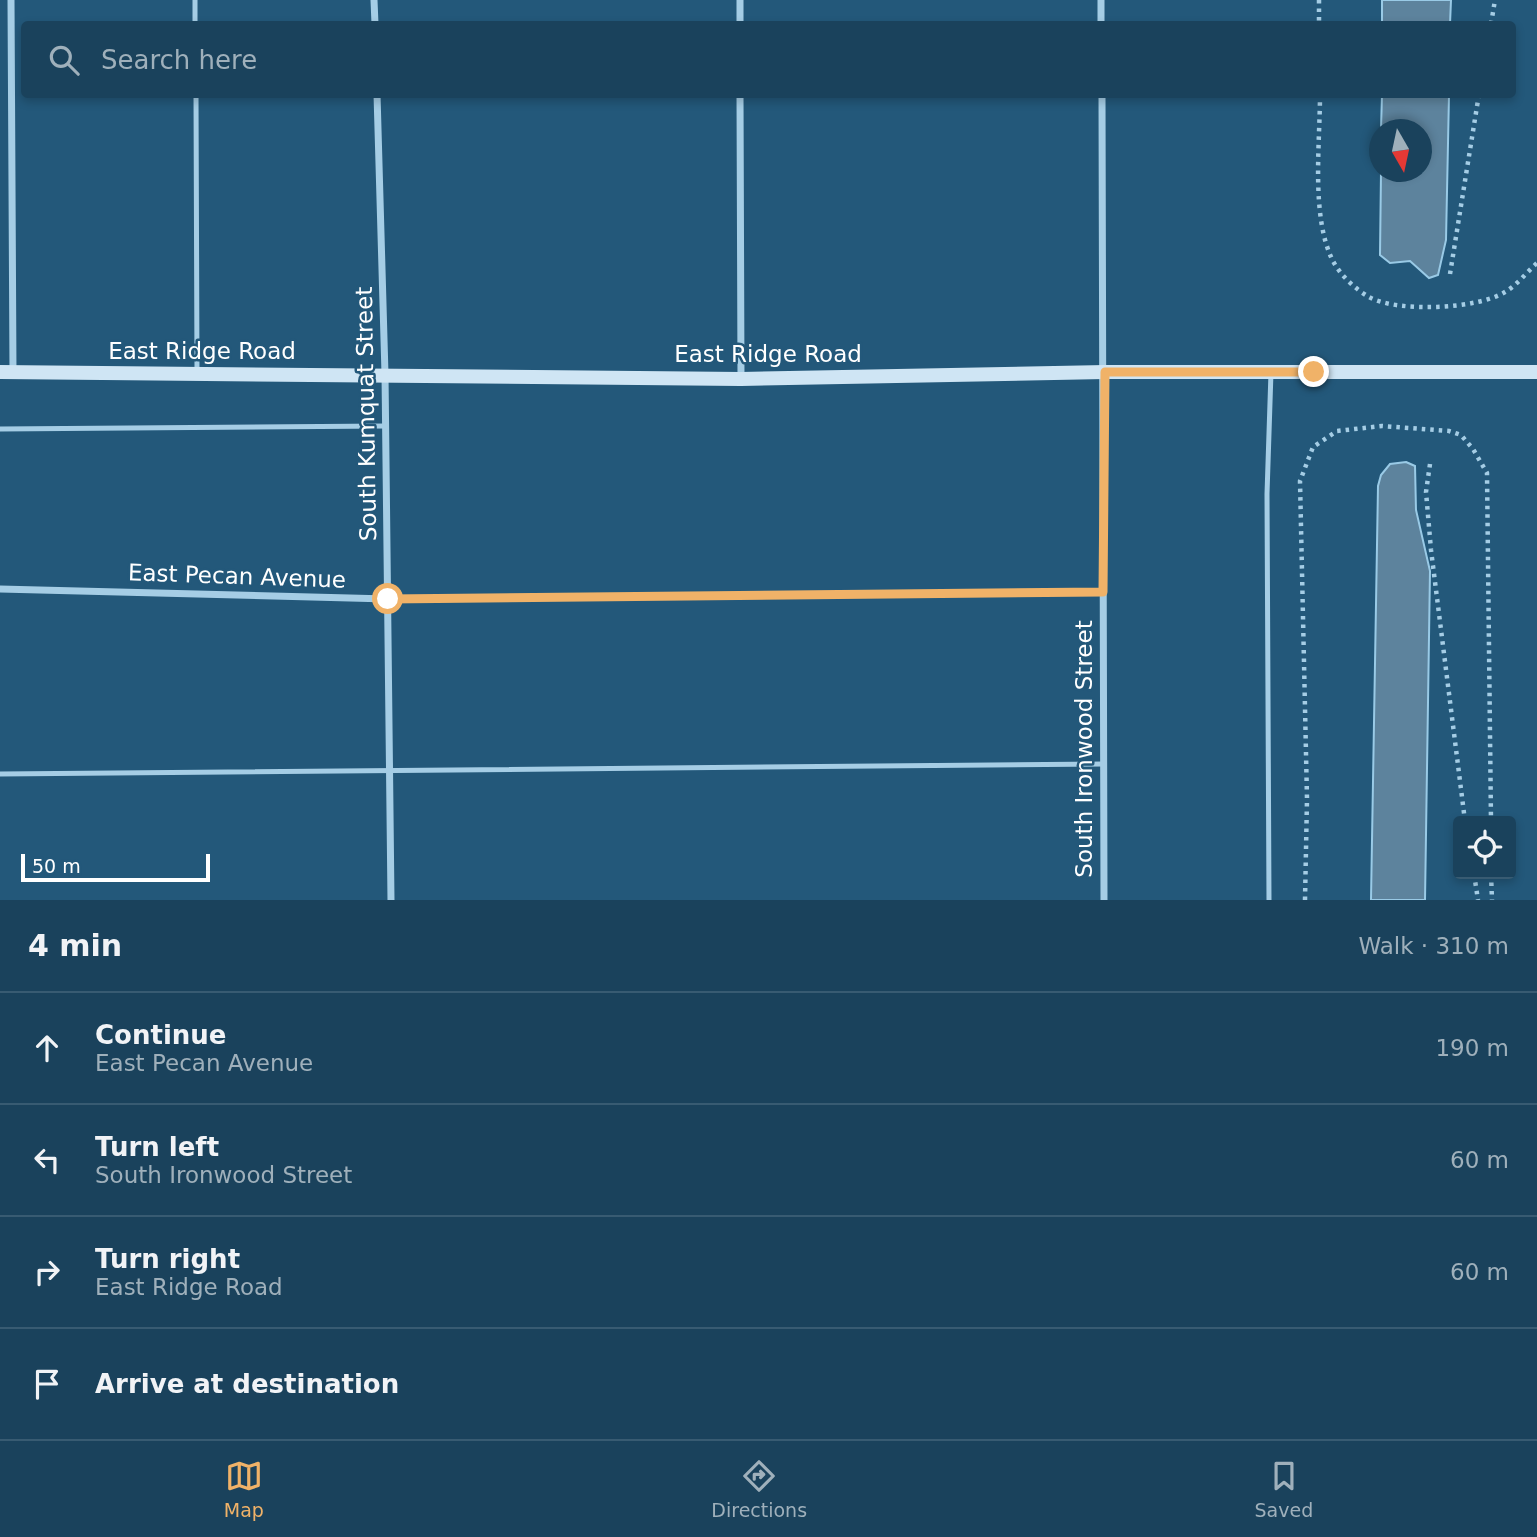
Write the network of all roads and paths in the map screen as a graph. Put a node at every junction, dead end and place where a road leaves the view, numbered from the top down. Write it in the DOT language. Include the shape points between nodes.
graph roads {
  1 [pos="11,0"];
  2 [pos="195,0"];
  3 [pos="374,0"];
  4 [pos="740,0"];
  5 [pos="1101,0"];
  6 [pos="1319,0"];
  7 [pos="1494,0"];
  8 [pos="195,21"];
  9 [pos="375,21"];
  10 [pos="740,21"];
  11 [pos="1101,21"];
  12 [pos="1319,21"];
  13 [pos="1491,21"];
  14 [pos="196,98"];
  15 [pos="377,98"];
  16 [pos="740,98"];
  17 [pos="1102,98"];
  18 [pos="1320,98"];
  19 [pos="1478,98"];
  20 [pos="1537,263"];
  21 [pos="1450,274"];
  22 [pos="1105,372"];
  23 [pos="1271,372"];
  24 [pos="1537,372"];
  25 [pos="7,373"];
  26 [pos="385,374"];
  27 [pos="197,375"];
  28 [pos="741,379"];
  29 [pos="386,426"];
  30 [pos="0,429"];
  31 [pos="1430,464"];
  32 [pos="0,589"];
  33 [pos="1103,592"];
  34 [pos="388,599"];
  35 [pos="1104,764"];
  36 [pos="390,772"];
  37 [pos="0,774"];
  38 [pos="1464,816"];
  39 [pos="1491,816"];
  40 [pos="1475,879"];
  41 [pos="1491,879"];
  42 [pos="391,900"];
  43 [pos="1104,900"];
  44 [pos="1269,900"];
  45 [pos="1305,900"];
  46 [pos="1478,900"];
  47 [pos="1492,900"];
  1 -- 25 [label="street"];
  2 -- 8 [label="lane"];
  3 -- 9 [label="street"];
  4 -- 10 [label="street"];
  5 -- 11 [label="street"];
  6 -- 12 [label="path"];
  7 -- 13 [label="path"];
  14 -- 27 [label="lane"];
  15 -- 26 [label="street, South Kumquat Street"];
  16 -- 28 [label="street"];
  17 -- 22 [label="street, South Ironwood Street"];
  18 -- 20 [label="path" via="1320,214 1333,261 1351,284 1371,299 1420,308 1477,303 1505,292"];
  19 -- 21 [label="path"];
  22 -- 23 [label="main road, East Ridge Road"];
  22 -- 28 [label="main road, East Ridge Road"];
  22 -- 33 [label="street, South Ironwood Street"];
  23 -- 24 [label="main road, East Ridge Road"];
  23 -- 44 [label="lane" via="1267,494"];
  25 -- 27 [label="main road, East Ridge Road"];
  26 -- 27 [label="main road, East Ridge Road"];
  26 -- 28 [label="main road, East Ridge Road"];
  26 -- 29 [label="street, South Kumquat Street"];
  29 -- 30 [label="lane"];
  29 -- 34 [label="street, South Kumquat Street"];
  31 -- 38 [label="path" via="1426,492 1431,550"];
  32 -- 34 [label="street, East Pecan Avenue"];
  33 -- 34 [label="street, East Pecan Avenue"];
  33 -- 35 [label="street, South Ironwood Street"];
  34 -- 36 [label="street, South Kumquat Street"];
  35 -- 36 [label="lane"];
  35 -- 43 [label="street, South Ironwood Street"];
  36 -- 37 [label="lane"];
  36 -- 42 [label="street, South Kumquat Street"];
  39 -- 45 [label="path" via="1487,473 1461,435 1449,430 1382,426 1337,431 1313,447 1300,481"];
  40 -- 46 [label="path"];
  41 -- 47 [label="path"];
}
